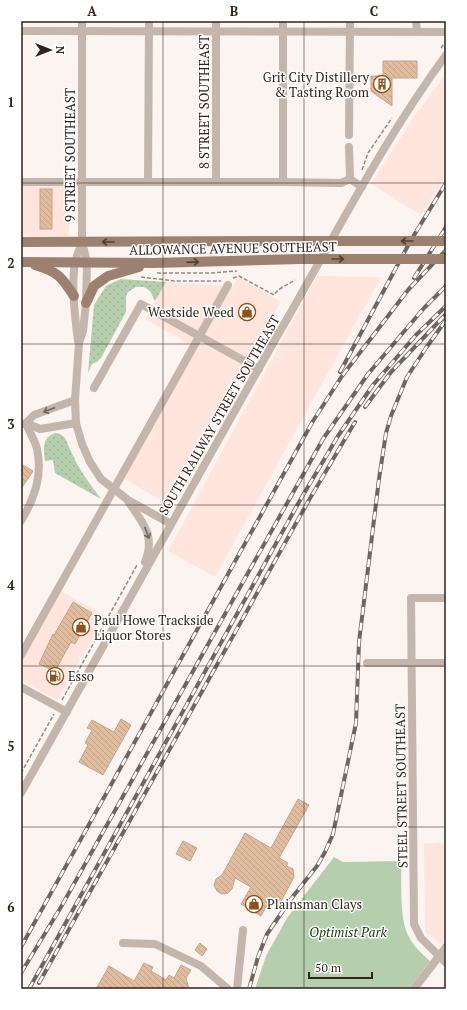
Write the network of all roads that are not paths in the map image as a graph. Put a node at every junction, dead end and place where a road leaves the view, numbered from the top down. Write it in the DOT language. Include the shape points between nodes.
graph roads {
  1 [pos="82,21"];
  2 [pos="149,21"];
  3 [pos="216,21"];
  4 [pos="283,21"];
  5 [pos="350,21"];
  6 [pos="416,21"];
  7 [pos="21,31"];
  8 [pos="82,31"];
  9 [pos="149,31"];
  10 [pos="216,31"];
  11 [pos="283,31"];
  12 [pos="350,31"];
  13 [pos="416,31"];
  14 [pos="446,32"];
  15 [pos="446,55"];
  16 [pos="349,136"];
  17 [pos="349,147"];
  18 [pos="350,179"];
  19 [pos="21,182"];
  20 [pos="82,182"];
  21 [pos="148,182"];
  22 [pos="216,182"];
  23 [pos="283,182"];
  24 [pos="362,188"];
  25 [pos="446,241"];
  26 [pos="21,242"];
  27 [pos="82,242"];
  28 [pos="446,259"];
  29 [pos="23,262"];
  30 [pos="75,262"];
  31 [pos="87,262"];
  32 [pos="153,268"];
  33 [pos="229,282"];
  34 [pos="74,296"];
  35 [pos="86,303"];
  36 [pos="199,336"];
  37 [pos="79,343"];
  38 [pos="259,369"];
  39 [pos="94,388"];
  40 [pos="75,400"];
  41 [pos="76,423"];
  42 [pos="23,424"];
  43 [pos="114,490"];
  44 [pos="128,500"];
  45 [pos="21,521"];
  46 [pos="171,524"];
  47 [pos="132,596"];
  48 [pos="446,598"];
  49 [pos="21,655"];
  50 [pos="367,663"];
  51 [pos="411,663"];
  52 [pos="446,664"];
  53 [pos="21,687"];
  54 [pos="66,712"];
  55 [pos="21,793"];
  56 [pos="243,930"];
  57 [pos="123,943"];
  58 [pos="446,947"];
  59 [pos="439,956"];
  60 [pos="446,963"];
  61 [pos="228,989"];
  62 [pos="237,989"];
  63 [pos="414,989"];
  1 -- 8 [label="street, 9 STREET SOUTHEAST"];
  2 -- 9 [label="street"];
  3 -- 10 [label="street, 8 STREET SOUTHEAST"];
  4 -- 11 [label="street"];
  5 -- 12 [label="street"];
  6 -- 13 [label="street"];
  7 -- 8 [label="street"];
  8 -- 9 [label="street"];
  8 -- 20 [label="street, 9 STREET SOUTHEAST"];
  9 -- 10 [label="street"];
  9 -- 21 [label="street"];
  10 -- 11 [label="street"];
  10 -- 22 [label="street, 8 STREET SOUTHEAST"];
  11 -- 12 [label="street"];
  11 -- 23 [label="street"];
  12 -- 13 [label="street"];
  12 -- 16 [label="street"];
  13 -- 14 [label="street"];
  15 -- 24 [label="street, SOUTH RAILWAY STREET SOUTHEAST" via="410,108"];
  17 -- 18 [label="street"];
  18 -- 23 [label="street" via="341,183"];
  18 -- 24 [label="street"];
  19 -- 20 [label="street"];
  20 -- 21 [label="street"];
  20 -- 27 [label="street, 9 STREET SOUTHEAST"];
  21 -- 22 [label="street"];
  22 -- 23 [label="street"];
  24 -- 38 [label="street, SOUTH RAILWAY STREET SOUTHEAST"];
  25 -- 27 [label="main road, ALLOWANCE AVENUE SOUTHEAST, one-way, bridge"];
  26 -- 27 [label="main road, ALLOWANCE AVENUE SOUTHEAST"];
  27 -- 30 [label="street, 9 STREET SOUTHEAST"];
  27 -- 31 [label="street, 9 STREET SOUTHEAST"];
  32 -- 28 [label="main road, ALLOWANCE AVENUE SOUTHEAST, one-way, bridge" via="299,259"];
  29 -- 30 [label="main road, ALLOWANCE AVENUE SOUTHEAST"];
  29 -- 34 [label="main road" via="56,273"];
  30 -- 31 [label="main road, ALLOWANCE AVENUE SOUTHEAST"];
  30 -- 34 [label="street, 9 STREET SOUTHEAST"];
  31 -- 32 [label="main road, ALLOWANCE AVENUE SOUTHEAST"];
  31 -- 35 [label="street, 9 STREET SOUTHEAST"];
  32 -- 35 [label="main road" via="108,276 94,286"];
  33 -- 36 [label="street"];
  34 -- 37 [label="street, 9 STREET SOUTHEAST"];
  35 -- 37 [label="street, 9 STREET SOUTHEAST"];
  36 -- 38 [label="street"];
  36 -- 39 [label="street" via="142,304"];
  36 -- 43 [label="street"];
  37 -- 40 [label="street, 9 STREET SOUTHEAST"];
  38 -- 46 [label="street, SOUTH RAILWAY STREET SOUTHEAST"];
  40 -- 41 [label="street, 9 STREET SOUTHEAST"];
  40 -- 42 [label="street, one-way" via="34,415"];
  41 -- 42 [label="street" via="40,429"];
  41 -- 43 [label="street, 9 STREET SOUTHEAST" via="90,462 101,479"];
  42 -- 45 [label="street" via="37,449 38,484"];
  43 -- 44 [label="street, 9 STREET SOUTHEAST"];
  43 -- 49 [label="street"];
  44 -- 46 [label="street, 9 STREET SOUTHEAST"];
  44 -- 47 [label="street, one-way" via="147,531 150,541 149,554"];
  46 -- 47 [label="street, SOUTH RAILWAY STREET SOUTHEAST"];
  47 -- 54 [label="street, SOUTH RAILWAY STREET SOUTHEAST"];
  48 -- 51 [label="street, STEEL STREET SOUTHEAST" via="411,598"];
  50 -- 51 [label="street"];
  51 -- 52 [label="street"];
  51 -- 59 [label="street, STEEL STREET SOUTHEAST" via="414,924 421,938"];
  53 -- 54 [label="street"];
  54 -- 55 [label="street, SOUTH RAILWAY STREET SOUTHEAST"];
  56 -- 62 [label="street"];
  57 -- 61 [label="street" via="155,944 201,966"];
  58 -- 59 [label="street"];
  59 -- 60 [label="street, STEEL STREET SOUTHEAST"];
  59 -- 63 [label="street"];
}
